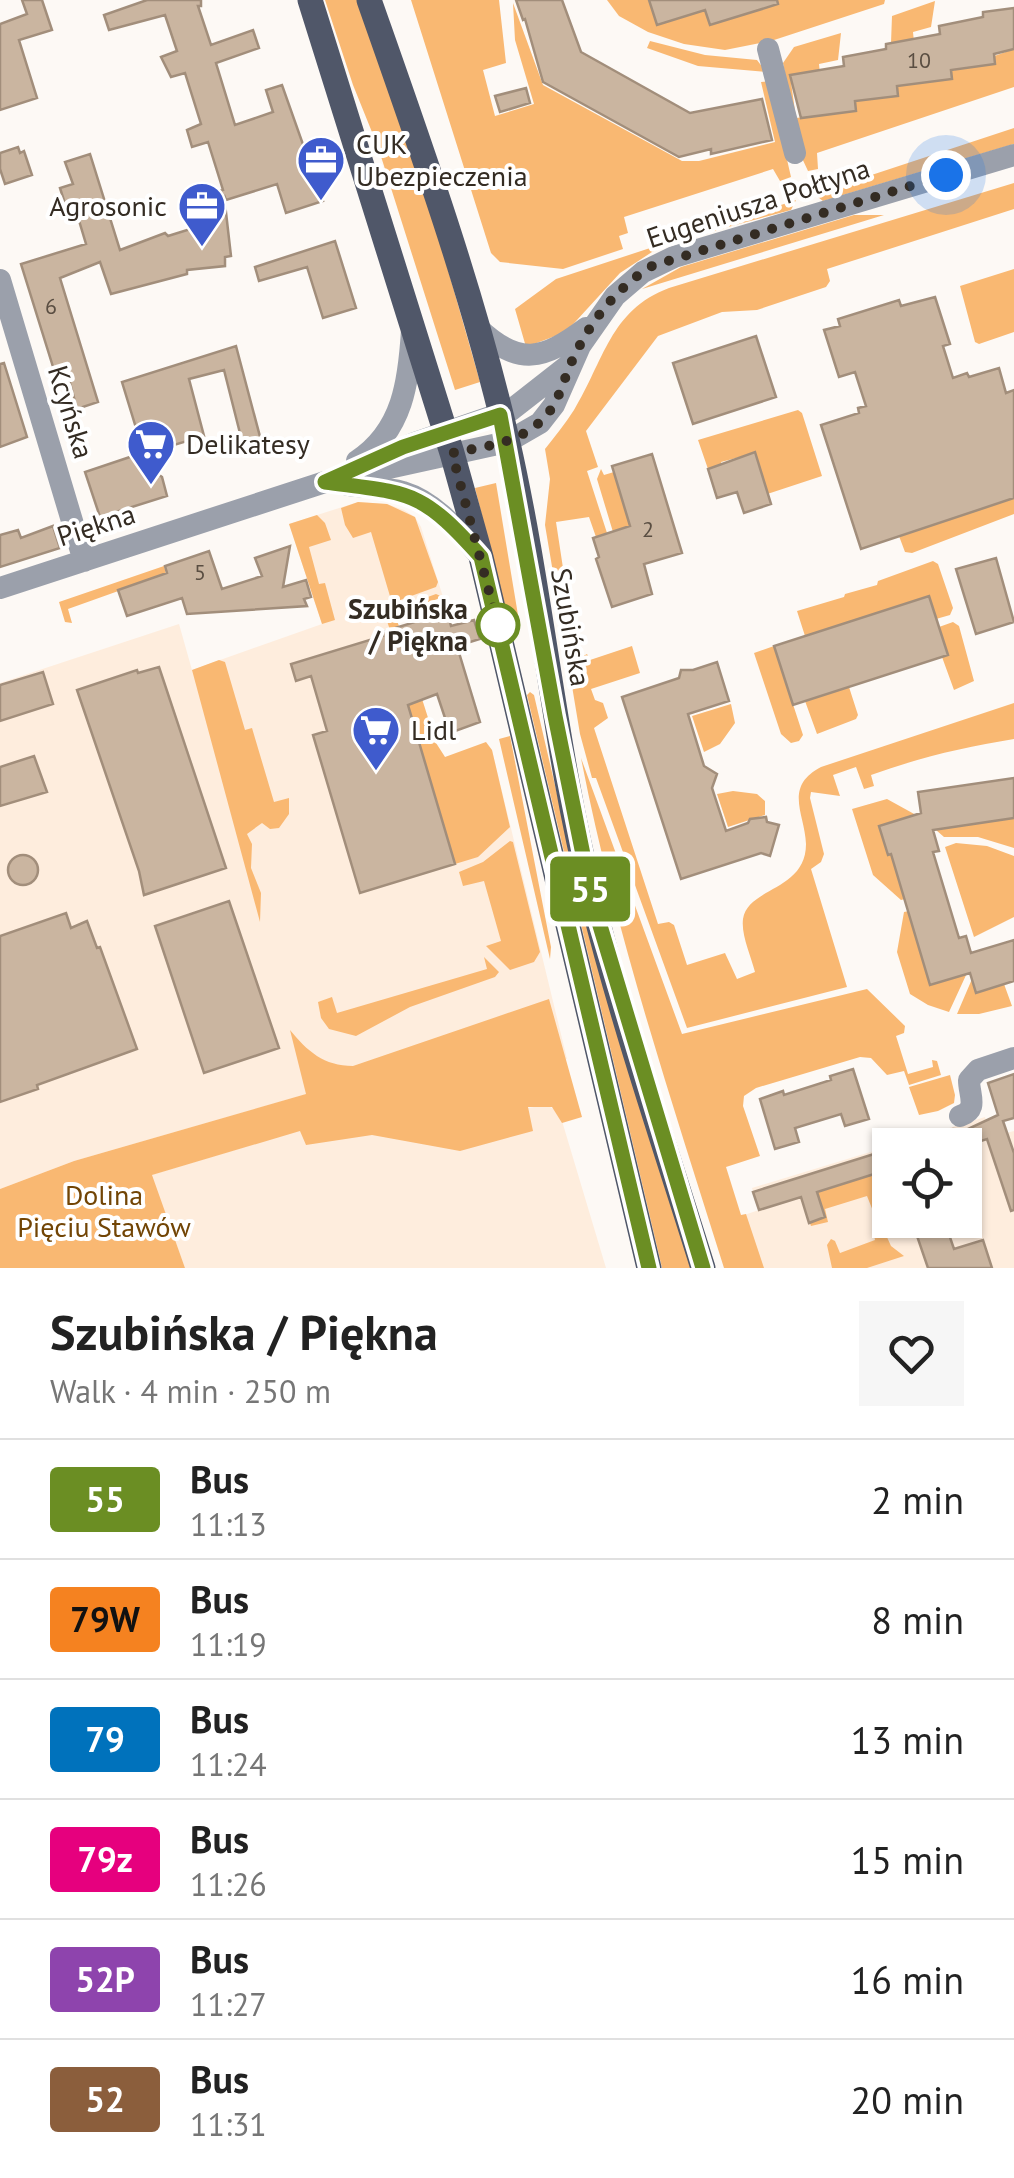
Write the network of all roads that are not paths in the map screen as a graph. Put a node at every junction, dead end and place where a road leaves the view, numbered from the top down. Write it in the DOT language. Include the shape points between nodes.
graph roads {
  1 [pos="310,0"];
  2 [pos="369,0"];
  3 [pos="768,49"];
  4 [pos="795,154"];
  5 [pos="1014,155"];
  6 [pos="0,280"];
  7 [pos="596,320"];
  8 [pos="412,324"];
  9 [pos="478,328"];
  10 [pos="570,364"];
  11 [pos="500,415"];
  12 [pos="507,442"];
  13 [pos="449,443"];
  14 [pos="325,482"];
  15 [pos="481,557"];
  16 [pos="84,560"];
  17 [pos="0,588"];
  18 [pos="1014,1058"];
  19 [pos="960,1116"];
  20 [pos="649,1268"];
  21 [pos="703,1268"];
  1 -- 8 [label="main road"];
  2 -- 9 [label="main road, Szubińska"];
  3 -- 4 [label="street"];
  5 -- 7 [label="street, Eugeniusza Połtyna" via="674,257 632,280"];
  6 -- 16 [label="street, Kcyńska"];
  7 -- 9 [label="street, Eugeniusza Połtyna" via="543,354 507,351"];
  7 -- 10 [label="street, Eugeniusza Połtyna"];
  8 -- 13 [label="main road"];
  8 -- 14 [label="street, Piękna" via="406,392 395,418 377,445"];
  9 -- 11 [label="main road, Szubińska"];
  10 -- 11 [label="street, Eugeniusza Połtyna"];
  10 -- 12 [label="street, Eugeniusza Połtyna" via="562,393 540,423"];
  11 -- 12 [label="main road, Szubińska"];
  11 -- 13 [label="street, Piękna"];
  12 -- 13 [label="street, Eugeniusza Połtyna"];
  12 -- 21 [label="main road, Szubińska" via="592,899"];
  13 -- 14 [label="street, Piękna" via="408,466"];
  13 -- 15 [label="main road"];
  14 -- 15 [label="street, Piękna" via="417,498"];
  14 -- 16 [label="street, Piękna"];
  15 -- 20 [label="main road"];
  16 -- 17 [label="street, Piękna"];
  18 -- 19 [label="street" via="974,1072 972,1105"];
}
